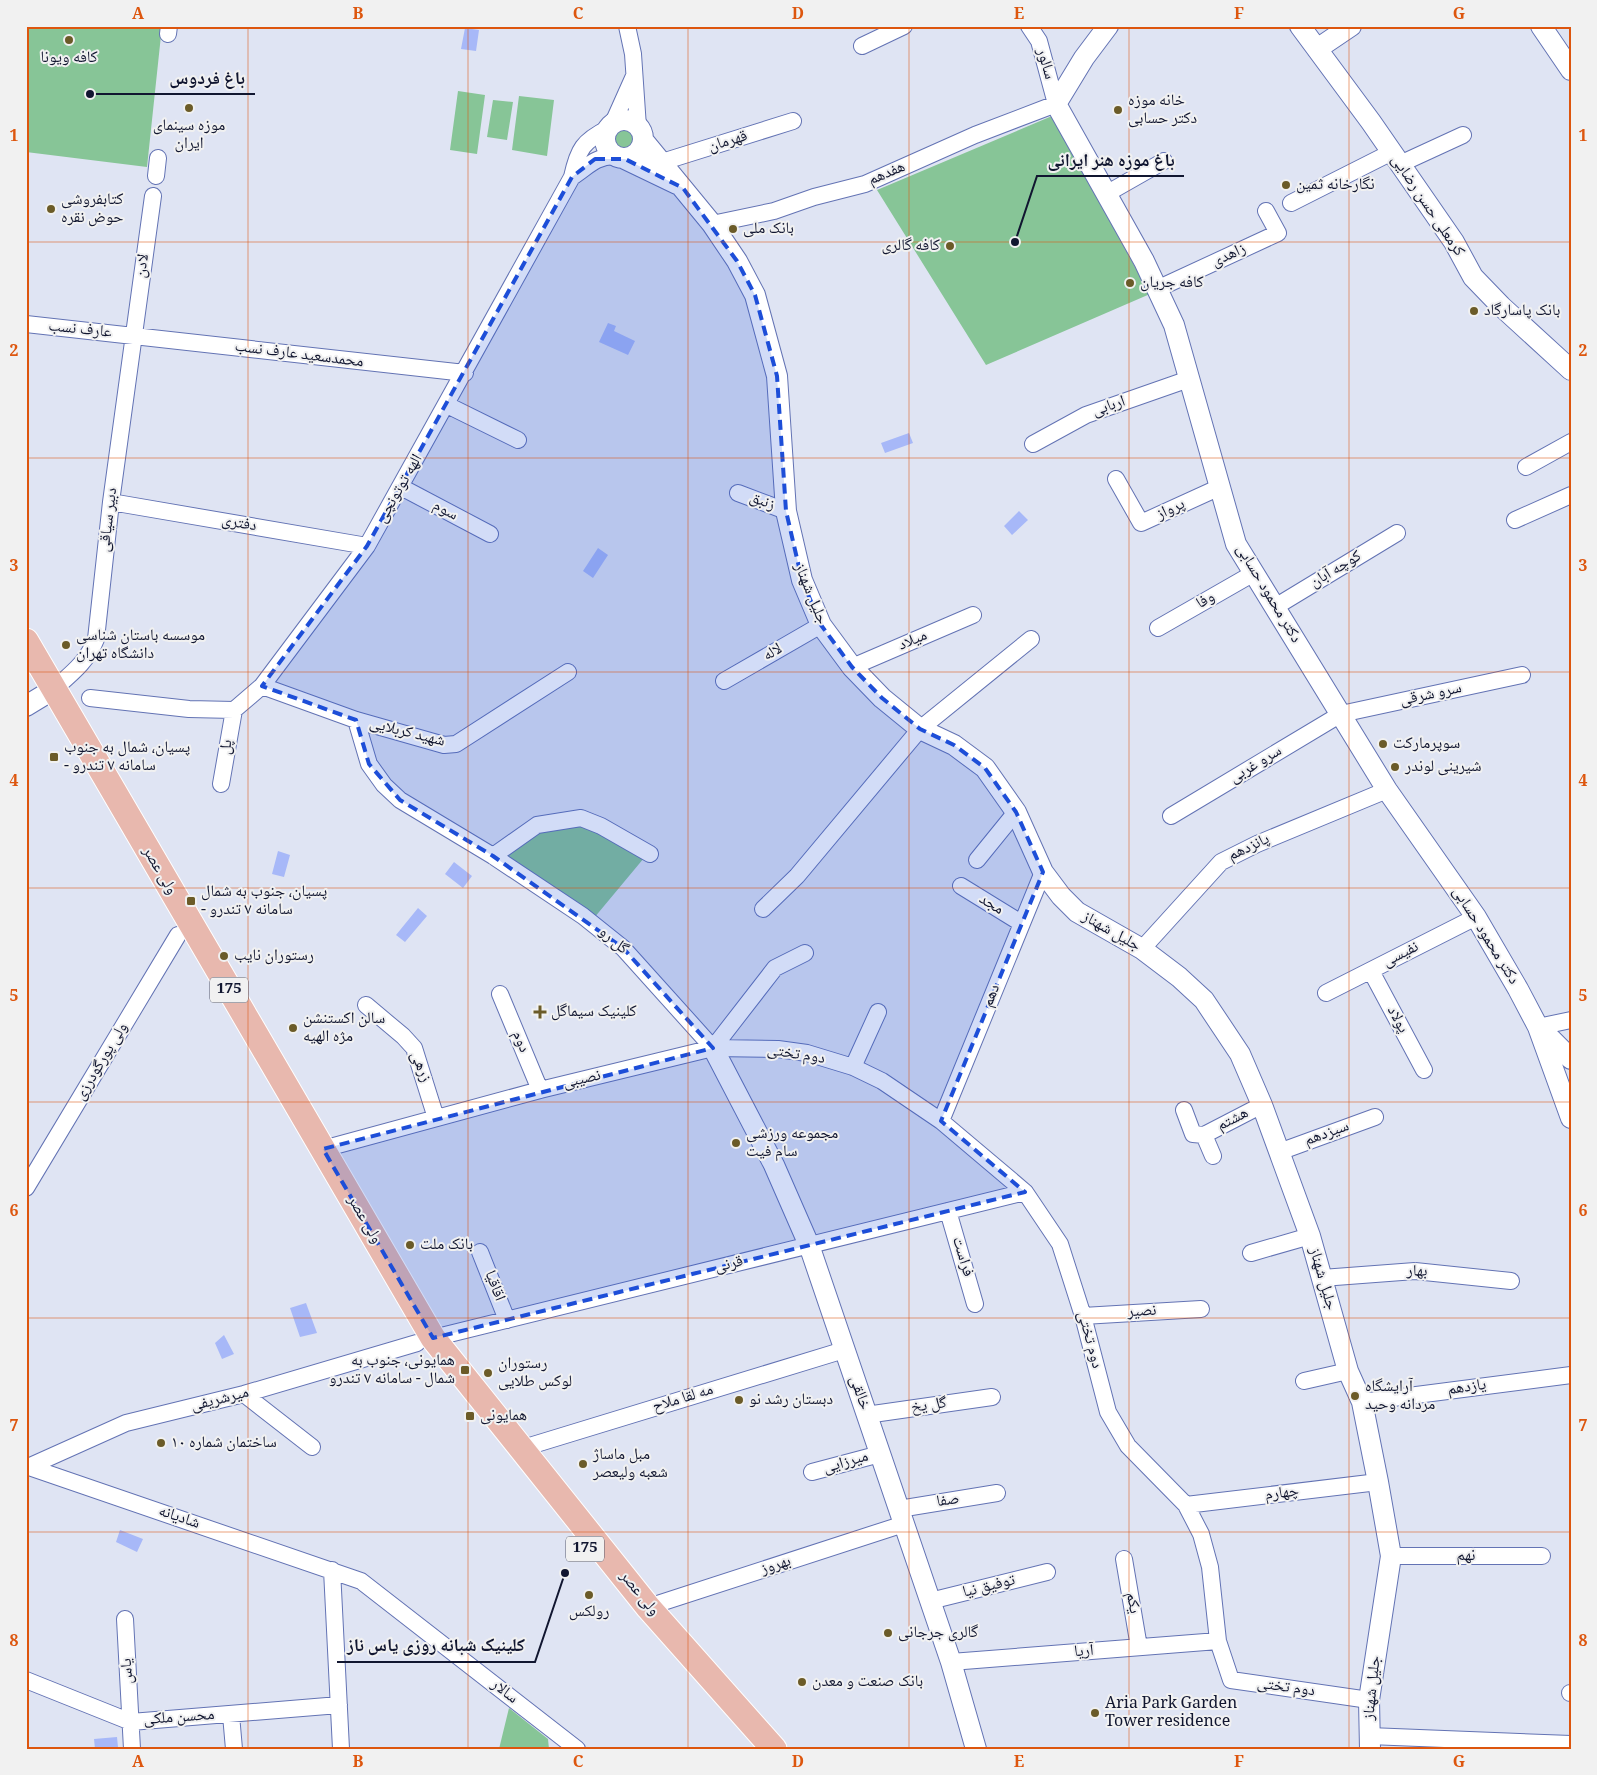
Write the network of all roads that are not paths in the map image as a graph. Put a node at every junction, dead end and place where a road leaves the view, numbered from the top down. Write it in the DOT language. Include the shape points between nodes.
graph roads {
  1 [pos="627,26"];
  2 [pos="904,26"];
  3 [pos="1029,26"];
  4 [pos="1108,26"];
  5 [pos="1300,26"];
  6 [pos="1352,26"];
  7 [pos="1541,26"];
  8 [pos="862,46"];
  9 [pos="1317,48"];
  10 [pos="1571,70"];
  11 [pos="635,74"];
  12 [pos="1056,104"];
  13 [pos="794,121"];
  14 [pos="611,126"];
  15 [pos="641,133"];
  16 [pos="1463,135"];
  17 [pos="619,157"];
  18 [pos="158,158"];
  19 [pos="1396,158"];
  20 [pos="1164,161"];
  21 [pos="662,162"];
  22 [pos="156,176"];
  23 [pos="572,178"];
  24 [pos="683,188"];
  25 [pos="1106,194"];
  26 [pos="153,196"];
  27 [pos="1291,203"];
  28 [pos="1266,211"];
  29 [pos="712,224"];
  30 [pos="1157,289"];
  31 [pos="26,324"];
  32 [pos="134,336"];
  33 [pos="1567,361"];
  34 [pos="465,373"];
  35 [pos="1189,379"];
  36 [pos="447,405"];
  37 [pos="518,440"];
  38 [pos="1571,442"];
  39 [pos="1033,444"];
  40 [pos="1526,467"];
  41 [pos="1116,479"];
  42 [pos="401,487"];
  43 [pos="1220,487"];
  44 [pos="738,493"];
  45 [pos="1571,495"];
  46 [pos="111,502"];
  47 [pos="786,512"];
  48 [pos="1515,520"];
  49 [pos="1397,533"];
  50 [pos="490,534"];
  51 [pos="367,546"];
  52 [pos="1254,573"];
  53 [pos="1275,607"];
  54 [pos="974,615"];
  55 [pos="821,625"];
  56 [pos="1158,628"];
  57 [pos="1031,640"];
  58 [pos="26,641"];
  59 [pos="852,667"];
  60 [pos="568,672"];
  61 [pos="26,675"];
  62 [pos="1522,675"];
  63 [pos="724,681"];
  64 [pos="262,686"];
  65 [pos="54,689"];
  66 [pos="90,698"];
  67 [pos="26,706"];
  68 [pos="234,710"];
  69 [pos="1341,714"];
  70 [pos="356,720"];
  71 [pos="920,729"];
  72 [pos="221,784"];
  73 [pos="1387,790"];
  74 [pos="1016,812"];
  75 [pos="1171,816"];
  76 [pos="650,854"];
  77 [pos="494,856"];
  78 [pos="976,860"];
  79 [pos="1043,872"];
  80 [pos="961,886"];
  81 [pos="763,909"];
  82 [pos="1476,917"];
  83 [pos="1022,924"];
  84 [pos="178,935"];
  85 [pos="1142,949"];
  86 [pos="805,953"];
  87 [pos="1371,970"];
  88 [pos="1326,993"];
  89 [pos="500,994"];
  90 [pos="366,1005"];
  91 [pos="878,1012"];
  92 [pos="1571,1020"];
  93 [pos="1538,1026"];
  94 [pos="713,1048"];
  95 [pos="1571,1059"];
  96 [pos="853,1067"];
  97 [pos="1424,1070"];
  98 [pos="540,1090"];
  99 [pos="1262,1105"];
  100 [pos="1184,1110"];
  101 [pos="1375,1117"];
  102 [pos="436,1118"];
  103 [pos="1571,1118"];
  104 [pos="941,1121"];
  105 [pos="1204,1135"];
  106 [pos="323,1149"];
  107 [pos="1279,1152"];
  108 [pos="1213,1156"];
  109 [pos="26,1188"];
  110 [pos="1025,1192"];
  111 [pos="948,1211"];
  112 [pos="1310,1236"];
  113 [pos="809,1245"];
  114 [pos="480,1252"];
  115 [pos="1252,1253"];
  116 [pos="1322,1278"];
  117 [pos="1511,1281"];
  118 [pos="975,1304"];
  119 [pos="1201,1309"];
  120 [pos="1083,1316"];
  121 [pos="507,1320"];
  122 [pos="425,1341"];
  123 [pos="844,1350"];
  124 [pos="1348,1371"];
  125 [pos="1571,1375"];
  126 [pos="1304,1381"];
  127 [pos="244,1394"];
  128 [pos="992,1397"];
  129 [pos="1362,1402"];
  130 [pos="866,1414"];
  131 [pos="312,1447"];
  132 [pos="523,1448"];
  133 [pos="880,1454"];
  134 [pos="27,1466"];
  135 [pos="812,1472"];
  136 [pos="1378,1482"];
  137 [pos="998,1493"];
  138 [pos="1186,1505"];
  139 [pos="902,1516"];
  140 [pos="1391,1556"];
  141 [pos="1542,1556"];
  142 [pos="1124,1559"];
  143 [pos="332,1570"];
  144 [pos="1047,1572"];
  145 [pos="930,1601"];
  146 [pos="648,1607"];
  147 [pos="125,1619"];
  148 [pos="1218,1641"];
  149 [pos="1139,1648"];
  150 [pos="951,1662"];
  151 [pos="26,1680"];
  152 [pos="1369,1700"];
  153 [pos="339,1705"];
  154 [pos="232,1714"];
  155 [pos="131,1722"];
  156 [pos="558,1741"];
  157 [pos="1369,1742"];
  158 [pos="1571,1744"];
  159 [pos="132,1749"];
  160 [pos="234,1749"];
  161 [pos="341,1749"];
  162 [pos="577,1749"];
  163 [pos="759,1749"];
  164 [pos="774,1749"];
  165 [pos="976,1749"];
  1 -- 11 [label="street"];
  2 -- 8 [label="street"];
  3 -- 12 [label="street, سالور" via="1038,41"];
  4 -- 12 [label="street"];
  5 -- 9 [label="street, کرمعلی حسن رضایی"];
  6 -- 9 [label="street"];
  7 -- 10 [label="street"];
  9 -- 19 [label="street, کرمعلی حسن رضایی"];
  11 -- 14 [label="street"];
  11 -- 15 [label="street"];
  12 -- 25 [label="street, دکتر محمود حسابی"];
  12 -- 29 [label="street, هفدهم" via="865,184 774,211"];
  13 -- 21 [label="street, قهرمان"];
  14 -- 15 [label="street" via="630,121"];
  14 -- 17 [label="street" via="606,133 606,146"];
  14 -- 23 [label="street, الهه توتونچی" via="581,147"];
  15 -- 17 [label="street" via="642,146 636,155"];
  15 -- 21 [label="street, جلیل شهناز"];
  16 -- 19 [label="street"];
  17 -- 23 [label="street" via="595,159"];
  17 -- 24 [label="street, جلیل شهناز"];
  18 -- 22 [label="street"];
  19 -- 27 [label="street"];
  19 -- 33 [label="street, کرمعلی حسن رضایی" via="1474,277 1501,306"];
  20 -- 25 [label="street"];
  21 -- 24 [label="street, جلیل شهناز"];
  23 -- 34 [label="street, الهه توتونچی"];
  24 -- 29 [label="street, جلیل شهناز"];
  25 -- 30 [label="street, دکتر محمود حسابی"];
  26 -- 32 [label="street, لادن"];
  28 -- 30 [label="street, زاهدی" via="1278,233"];
  29 -- 47 [label="street, جلیل شهناز" via="755,295 764,324 777,376"];
  30 -- 35 [label="street, دکتر محمود حسابی" via="1174,325"];
  31 -- 32 [label="street, عارف نسب"];
  32 -- 34 [label="street, محمدسعید عارف نسب"];
  32 -- 46 [label="street, دبیر سیاقی"];
  34 -- 36 [label="street, الهه توتونچی"];
  35 -- 39 [label="street, اربابی" via="1086,415"];
  35 -- 43 [label="street, دکتر محمود حسابی"];
  36 -- 37 [label="street"];
  36 -- 42 [label="street, الهه توتونچی"];
  38 -- 40 [label="street"];
  41 -- 43 [label="street, پرواز" via="1141,523"];
  42 -- 50 [label="street, سوم"];
  42 -- 51 [label="street, الهه توتونچی"];
  43 -- 52 [label="street, دکتر محمود حسابی" via="1236,544"];
  44 -- 47 [label="street, زنبق"];
  45 -- 48 [label="street"];
  46 -- 51 [label="street, دفتری"];
  46 -- 65 [label="street, دبیر سیاقی" via="96,639 82,665"];
  47 -- 55 [label="street, جلیل شهناز" via="802,580"];
  49 -- 53 [label="street, کوچه آبان"];
  51 -- 64 [label="street, الهه توتونچی"];
  52 -- 53 [label="street, دکتر محمود حسابی"];
  52 -- 56 [label="street, وفا"];
  53 -- 69 [label="street, دکتر محمود حسابی"];
  54 -- 59 [label="street, میلاد"];
  55 -- 59 [label="street, جلیل شهناز"];
  55 -- 63 [label="street, لاله"];
  57 -- 71 [label="street"];
  58 -- 65 [label="main road, ولی عصر / 175"];
  59 -- 71 [label="street, جلیل شهناز" via="882,698"];
  60 -- 70 [label="street, شهید کربلایی" via="456,744 444,744"];
  61 -- 84 [label="main road, ولی عصر / 175"];
  62 -- 69 [label="street, سرو شرقی"];
  64 -- 68 [label="street, الهه توتونچی"];
  64 -- 70 [label="street, شهید کربلایی"];
  65 -- 67 [label="street"];
  65 -- 106 [label="main road, ولی عصر / 175"];
  66 -- 68 [label="street" via="189,709"];
  68 -- 72 [label="street, پل"];
  69 -- 73 [label="street, دکتر محمود حسابی"];
  69 -- 75 [label="street, سرو غربی"];
  70 -- 77 [label="street, گل رو" via="369,764 384,786 400,800"];
  71 -- 74 [label="street, جلیل شهناز" via="954,745 985,768"];
  71 -- 81 [label="street" via="797,876"];
  73 -- 82 [label="street, دکتر محمود حسابی"];
  73 -- 85 [label="street, پانزدهم" via="1220,862"];
  74 -- 78 [label="street"];
  74 -- 79 [label="street, جلیل شهناز"];
  76 -- 77 [label="street" via="581,818 537,825"];
  77 -- 94 [label="street, گل رو" via="583,916 623,948"];
  79 -- 83 [label="street, دهم"];
  79 -- 85 [label="street, جلیل شهناز" via="1077,912"];
  80 -- 83 [label="street, مجد"];
  82 -- 87 [label="street, نفیسی"];
  82 -- 93 [label="street, دکتر محمود حسابی"];
  83 -- 104 [label="street, دهم"];
  84 -- 109 [label="street, ولی پورگودرزی"];
  84 -- 122 [label="main road, ولی عصر / 175"];
  85 -- 99 [label="street, جلیل شهناز" via="1204,1000 1240,1054"];
  86 -- 94 [label="street" via="775,968"];
  87 -- 88 [label="street, نفیسی"];
  87 -- 97 [label="street, پولاد"];
  89 -- 98 [label="street, دوم"];
  90 -- 102 [label="street, زرهی" via="414,1048"];
  91 -- 96 [label="street"];
  92 -- 93 [label="street"];
  93 -- 95 [label="street"];
  93 -- 103 [label="street"];
  94 -- 96 [label="street, دوم تختی" via="778,1049"];
  94 -- 98 [label="street, نصیبی"];
  94 -- 113 [label="street, خالقی" via="774,1165"];
  96 -- 104 [label="street, دوم تختی" via="882,1081"];
  98 -- 102 [label="street, نصیبی"];
  99 -- 105 [label="street, هشتم"];
  99 -- 107 [label="street, جلیل شهناز"];
  100 -- 105 [label="street" via="1193,1134"];
  101 -- 107 [label="street, سیزدهم"];
  102 -- 106 [label="street, نصیبی"];
  104 -- 110 [label="street, دوم تختی"];
  105 -- 108 [label="street"];
  106 -- 122 [label="main road, ولی عصر / 175"];
  107 -- 112 [label="street, جلیل شهناز"];
  110 -- 111 [label="street, قرنی"];
  110 -- 120 [label="street, دوم تختی" via="1060,1244"];
  111 -- 113 [label="street, قرنی"];
  111 -- 118 [label="street, فراست"];
  112 -- 115 [label="street"];
  112 -- 116 [label="street, جلیل شهناز"];
  113 -- 121 [label="street, قرنی"];
  113 -- 123 [label="street, خالقی"];
  114 -- 121 [label="street, اقاقیا"];
  116 -- 117 [label="street, بهار" via="1416,1271"];
  116 -- 124 [label="street, جلیل شهناز"];
  119 -- 120 [label="street, نصیر"];
  120 -- 138 [label="street, دوم تختی" via="1108,1412 1128,1446"];
  121 -- 122 [label="street, قرنی"];
  122 -- 127 [label="street, میرشریفی"];
  122 -- 132 [label="main road, ولی عصر / 175"];
  122 -- 163 [label="main road, ولی عصر / 175" via="634,1608"];
  123 -- 130 [label="street, خالقی"];
  123 -- 132 [label="street, مه لقا ملاح"];
  124 -- 126 [label="street"];
  124 -- 129 [label="street, جلیل شهناز"];
  125 -- 129 [label="street, یازدهم"];
  127 -- 131 [label="street"];
  127 -- 134 [label="street, میرشریفی" via="126,1423"];
  128 -- 130 [label="street, گل یخ"];
  129 -- 136 [label="street, جلیل شهناز"];
  130 -- 133 [label="street, خالقی"];
  132 -- 146 [label="main road, ولی عصر / 175"];
  133 -- 135 [label="street, میرزایی"];
  133 -- 139 [label="street, خالقی"];
  134 -- 143 [label="street, شادیانه"];
  136 -- 138 [label="street, چهارم"];
  136 -- 140 [label="street, جلیل شهناز"];
  137 -- 139 [label="street, صفا"];
  138 -- 148 [label="street, دوم تختی" via="1201,1534 1210,1567"];
  139 -- 145 [label="street, خالقی"];
  139 -- 146 [label="street, بهروز"];
  140 -- 141 [label="street, نهم"];
  140 -- 152 [label="street, جلیل شهناز"];
  142 -- 149 [label="street, یکم"];
  143 -- 153 [label="street"];
  143 -- 156 [label="street, سالار" via="361,1581"];
  144 -- 145 [label="street, توفیق نیا"];
  145 -- 150 [label="street, خالقی"];
  146 -- 164 [label="main road, ولی عصر / 175"];
  147 -- 155 [label="street, یاس"];
  148 -- 149 [label="street, آریا"];
  148 -- 152 [label="street, دوم تختی" via="1231,1680"];
  149 -- 150 [label="street, آریا"];
  150 -- 165 [label="street, خالقی"];
  151 -- 155 [label="street, محسن ملکی"];
  152 -- 157 [label="street, جلیل شهناز"];
  153 -- 154 [label="street, محسن ملکی"];
  153 -- 161 [label="street"];
  154 -- 155 [label="street, محسن ملکی"];
  154 -- 160 [label="street"];
  155 -- 159 [label="street, یاس"];
  156 -- 162 [label="street, سالار"];
  157 -- 158 [label="street"];
}
